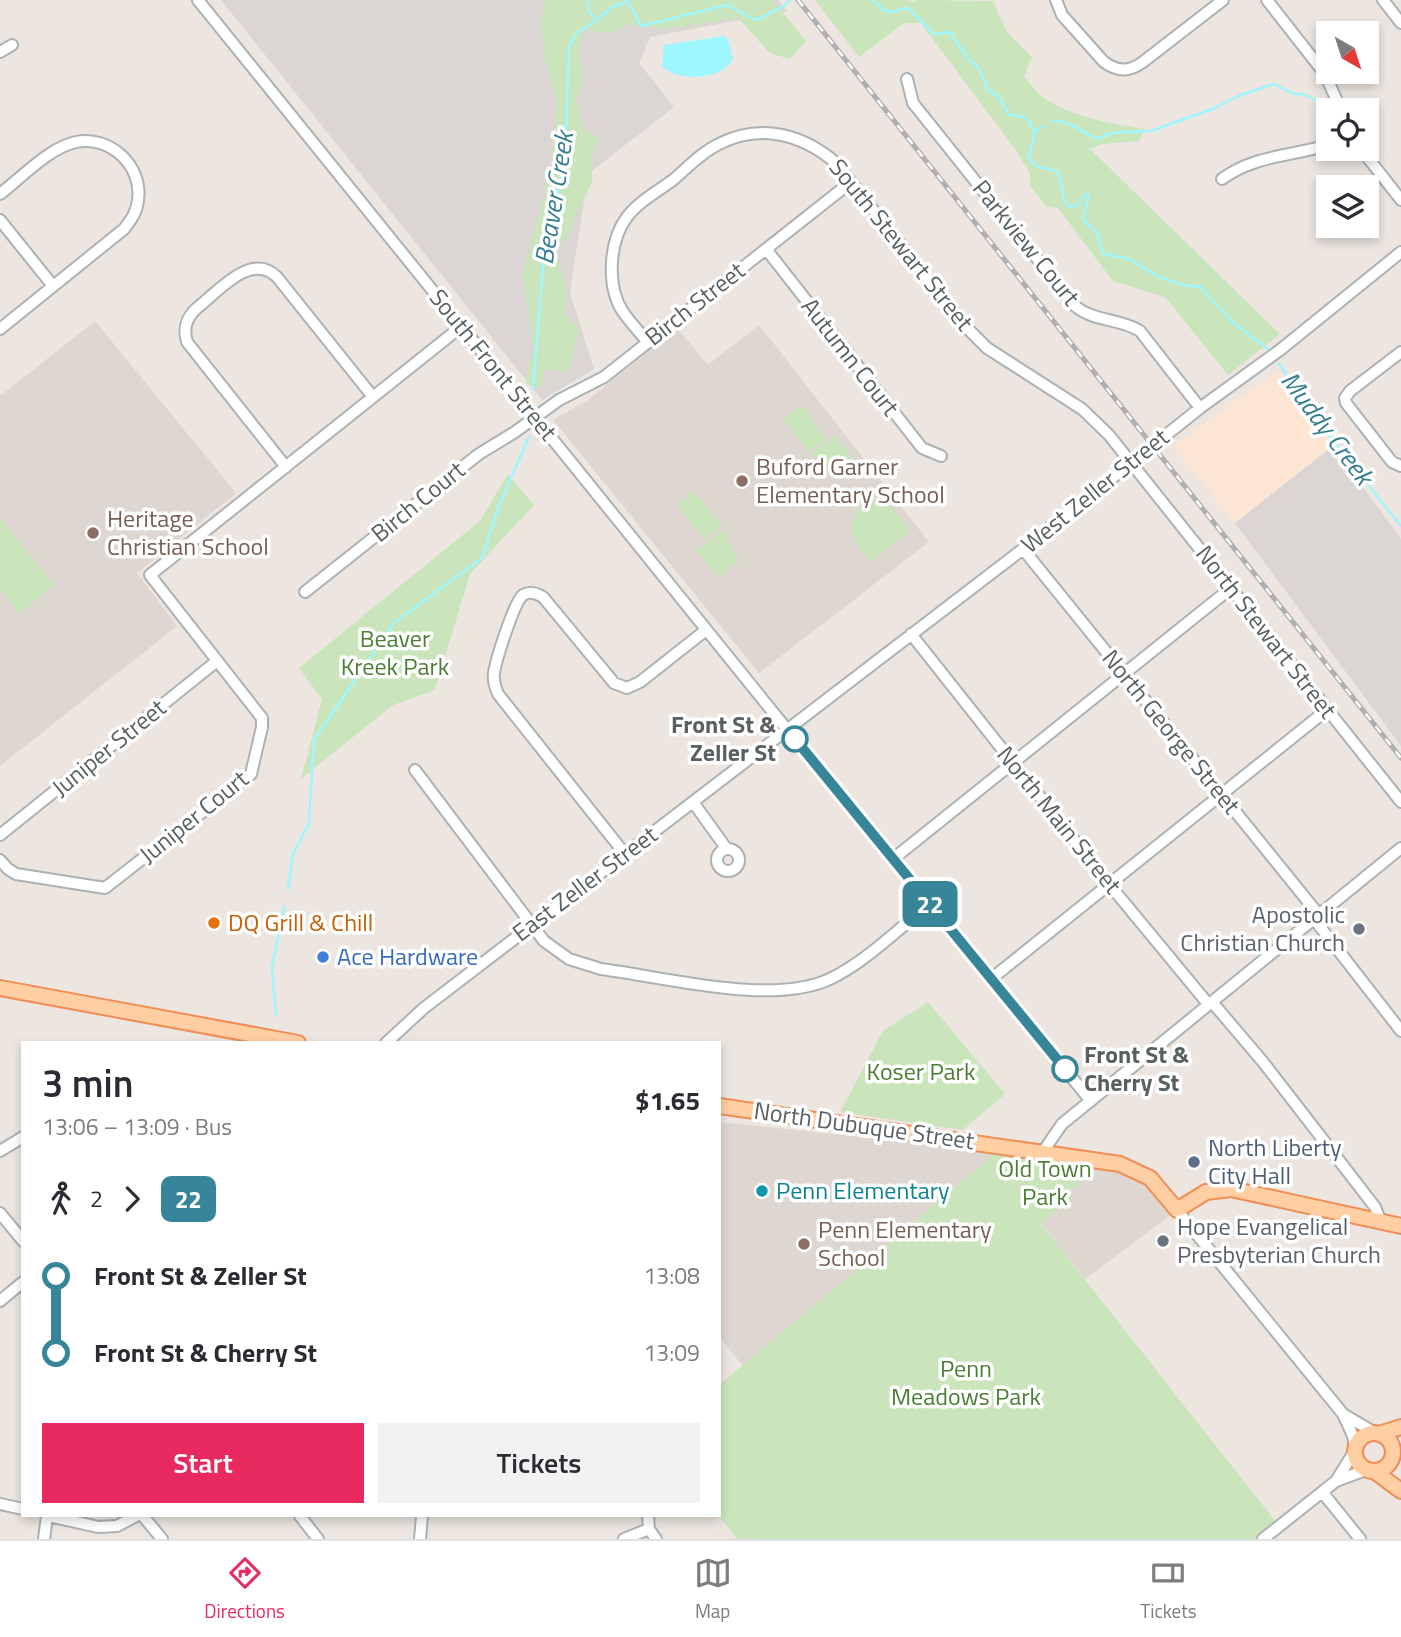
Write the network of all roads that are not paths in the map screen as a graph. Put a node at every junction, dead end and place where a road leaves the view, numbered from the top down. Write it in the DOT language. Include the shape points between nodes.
graph roads {
  1 [pos="198,0"];
  2 [pos="1056,0"];
  3 [pos="1223,0"];
  4 [pos="1267,0"];
  5 [pos="1383,0"];
  6 [pos="1401,23"];
  7 [pos="12,45"];
  8 [pos="0,52"];
  9 [pos="907,79"];
  10 [pos="1336,98"];
  11 [pos="1316,148"];
  12 [pos="1370,161"];
  13 [pos="1222,179"];
  14 [pos="851,182"];
  15 [pos="0,194"];
  16 [pos="1401,200"];
  17 [pos="0,220"];
  18 [pos="766,249"];
  19 [pos="1401,252"];
  20 [pos="53,286"];
  21 [pos="462,326"];
  22 [pos="0,329"];
  23 [pos="647,341"];
  24 [pos="1401,352"];
  25 [pos="373,397"];
  26 [pos="1200,408"];
  27 [pos="535,418"];
  28 [pos="942,456"];
  29 [pos="1131,462"];
  30 [pos="1401,466"];
  31 [pos="286,467"];
  32 [pos="1023,549"];
  33 [pos="1231,588"];
  34 [pos="305,592"];
  35 [pos="706,629"];
  36 [pos="911,634"];
  37 [pos="217,661"];
  38 [pos="1124,674"];
  39 [pos="1328,709"];
  40 [pos="788,730"];
  41 [pos="1013,763"];
  42 [pos="415,770"];
  43 [pos="1222,794"];
  44 [pos="693,802"];
  45 [pos="1401,802"];
  46 [pos="0,835"];
  47 [pos="726,848"];
  48 [pos="1401,848"];
  49 [pos="625,854"];
  50 [pos="893,859"];
  51 [pos="0,860"];
  52 [pos="1109,884"];
  53 [pos="930,904"];
  54 [pos="1317,917"];
  55 [pos="531,926"];
  56 [pos="991,979"];
  57 [pos="0,988"];
  58 [pos="1210,1003"];
  59 [pos="1401,1031"];
  60 [pos="287,1041"];
  61 [pos="388,1041"];
  62 [pos="1091,1101"];
  63 [pos="721,1106"];
  64 [pos="21,1138"];
  65 [pos="0,1151"];
  66 [pos="1042,1153"];
  67 [pos="1177,1210"];
  68 [pos="0,1213"];
  69 [pos="1381,1222"];
  70 [pos="1401,1226"];
  71 [pos="21,1239"];
  72 [pos="21,1284"];
  73 [pos="0,1301"];
  74 [pos="1343,1414"];
  75 [pos="1401,1427"];
  76 [pos="1378,1434"];
  77 [pos="1354,1450"];
  78 [pos="1395,1451"];
  79 [pos="1370,1471"];
  80 [pos="1336,1481"];
  81 [pos="1401,1483"];
  82 [pos="1401,1491"];
  83 [pos="1322,1493"];
  84 [pos="0,1504"];
  85 [pos="21,1509"];
  86 [pos="48,1517"];
  87 [pos="53,1517"];
  88 [pos="134,1517"];
  89 [pos="144,1517"];
  90 [pos="301,1517"];
  91 [pos="422,1517"];
  92 [pos="652,1534"];
  93 [pos="44,1539"];
  94 [pos="162,1539"];
  95 [pos="318,1539"];
  96 [pos="420,1539"];
  97 [pos="624,1539"];
  98 [pos="1263,1539"];
  99 [pos="1360,1539"];
  1 -- 21 [label="street, South Front Street"];
  2 -- 3 [label="street" via="1062,15 1104,62 1124,70 1143,62"];
  4 -- 10 [label="street" via="1325,74"];
  5 -- 6 [label="street"];
  7 -- 8 [label="street"];
  9 -- 26 [label="street, Parkview Court" via="913,103 1075,306 1085,314 1140,331"];
  11 -- 13 [label="street" via="1255,161"];
  12 -- 16 [label="street"];
  14 -- 18 [label="street, Birch Street"];
  14 -- 23 [label="street, South Stewart Street" via="819,148 782,134 759,133 716,145 629,215 618,232 612,281 622,311"];
  14 -- 29 [label="street, South Stewart Street" via="967,328 987,348 1088,414"];
  15 -- 20 [label="street" via="55,151 79,141 116,151 134,171 138,200 124,229"];
  17 -- 20 [label="street"];
  18 -- 23 [label="street, Birch Street"];
  18 -- 28 [label="street, Autumn Court" via="922,448"];
  19 -- 26 [label="street, West Zeller Street"];
  20 -- 22 [label="street"];
  21 -- 25 [label="street"];
  21 -- 27 [label="street, South Front Street"];
  23 -- 27 [label="street, Birch Street" via="604,377"];
  24 -- 30 [label="street" via="1345,398 1392,462"];
  25 -- 31 [label="street"];
  25 -- 31 [label="street" via="268,270 244,271 197,308 185,325 187,342"];
  26 -- 29 [label="street, West Zeller Street"];
  27 -- 34 [label="street, Birch Court" via="479,454"];
  27 -- 35 [label="street, South Front Street"];
  29 -- 32 [label="street, West Zeller Street"];
  29 -- 33 [label="street, North Stewart Street"];
  31 -- 37 [label="street, Juniper Court" via="150,575"];
  32 -- 36 [label="street, West Zeller Street"];
  32 -- 38 [label="street, North George Street"];
  33 -- 38 [label="street"];
  33 -- 39 [label="street, North Stewart Street"];
  35 -- 40 [label="street, South Front Street"];
  35 -- 49 [label="street" via="627,688 614,683 543,597 530,593 516,604 495,668 498,694"];
  36 -- 40 [label="street, West Zeller Street"];
  36 -- 41 [label="street, North Main Street"];
  37 -- 46 [label="street, Juniper Street"];
  37 -- 51 [label="street, Juniper Court" via="262,718 251,774 105,888 16,874"];
  38 -- 41 [label="street"];
  38 -- 43 [label="street, North George Street"];
  39 -- 43 [label="street"];
  39 -- 45 [label="street, North Stewart Street"];
  40 -- 44 [label="street, East Zeller Street"];
  40 -- 50 [label="street, South Front Street"];
  41 -- 50 [label="street"];
  41 -- 52 [label="street, North Main Street"];
  42 -- 55 [label="street"];
  43 -- 52 [label="street"];
  43 -- 54 [label="street, North George Street"];
  44 -- 47 [label="street"];
  44 -- 49 [label="street, East Zeller Street"];
  48 -- 54 [label="street"];
  49 -- 55 [label="street, East Zeller Street"];
  50 -- 53 [label="street, South Front Street"];
  52 -- 56 [label="street"];
  52 -- 58 [label="street, North Main Street"];
  53 -- 55 [label="street" via="832,977 814,985 774,991 580,964 555,951"];
  53 -- 56 [label="street, South Front Street"];
  54 -- 58 [label="street"];
  54 -- 59 [label="street, North George Street"];
  55 -- 61 [label="street, East Zeller Street"];
  56 -- 62 [label="street, South Front Street"];
  57 -- 60 [label="main road"];
  58 -- 62 [label="street"];
  58 -- 69 [label="street, North Main Street" via="1263,1062 1375,1207"];
  62 -- 66 [label="street" via="1062,1124"];
  63 -- 66 [label="main road, North Dubuque Street"];
  64 -- 65 [label="street"];
  66 -- 67 [label="main road, North Dubuque Street" via="1120,1164 1143,1173"];
  67 -- 69 [label="main road" via="1206,1192 1231,1189"];
  67 -- 74 [label="street"];
  68 -- 71 [label="street"];
  69 -- 70 [label="main road"];
  72 -- 73 [label="street"];
  74 -- 76 [label="street"];
  74 -- 77 [label="street"];
  75 -- 76 [label="main road"];
  76 -- 77 [label="main road" via="1362,1437"];
  76 -- 78 [label="main road"];
  77 -- 79 [label="main road" via="1356,1461"];
  77 -- 80 [label="street"];
  78 -- 79 [label="main road" via="1385,1468"];
  78 -- 81 [label="main road" via="1394,1471"];
  79 -- 80 [label="street"];
  79 -- 82 [label="main road"];
  80 -- 83 [label="street"];
  83 -- 98 [label="street"];
  83 -- 99 [label="street"];
  84 -- 85 [label="street"];
  86 -- 93 [label="street"];
  87 -- 88 [label="street" via="98,1527 117,1526"];
  89 -- 94 [label="street"];
  90 -- 95 [label="street"];
  91 -- 96 [label="street"];
  92 -- 97 [label="street"];
}
